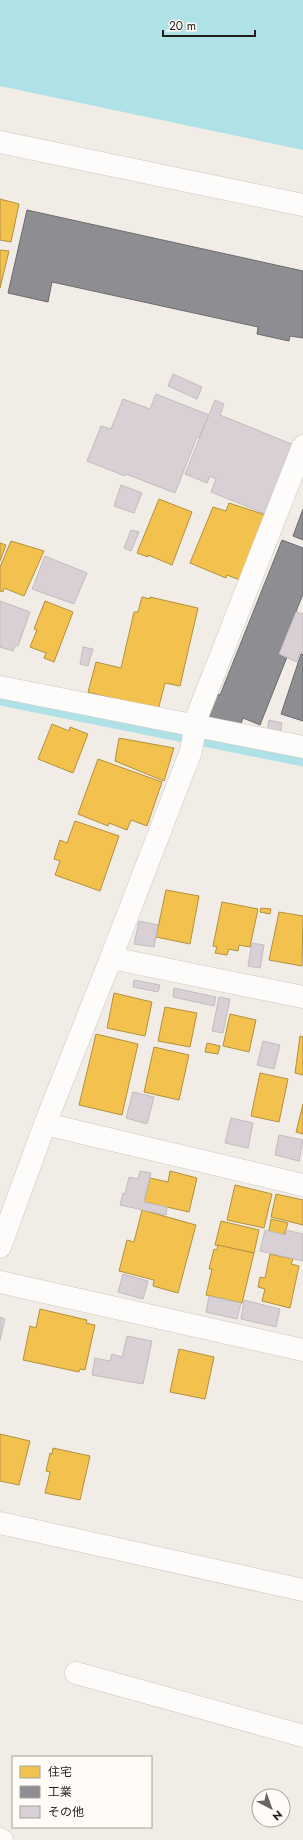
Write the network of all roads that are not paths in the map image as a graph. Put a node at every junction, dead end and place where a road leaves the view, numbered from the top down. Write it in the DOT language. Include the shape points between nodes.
graph roads {
  1 [pos="0,142"];
  2 [pos="303,205"];
  3 [pos="303,446"];
  4 [pos="0,687"];
  5 [pos="194,738"];
  6 [pos="303,747"];
  7 [pos="111,958"];
  8 [pos="303,997"];
  9 [pos="45,1124"];
  10 [pos="303,1186"];
  11 [pos="0,1247"];
  12 [pos="0,1282"];
  13 [pos="303,1350"];
  14 [pos="0,1523"];
  15 [pos="303,1590"];
  16 [pos="76,1673"];
  17 [pos="303,1736"];
  1 -- 2 [label="street"];
  3 -- 5 [label="street" via="198,714"];
  4 -- 5 [label="street"];
  5 -- 6 [label="street"];
  5 -- 7 [label="street"];
  7 -- 8 [label="street"];
  7 -- 9 [label="street"];
  9 -- 10 [label="street"];
  9 -- 11 [label="street"];
  12 -- 13 [label="street"];
  14 -- 15 [label="street"];
  16 -- 17 [label="street"];
}
